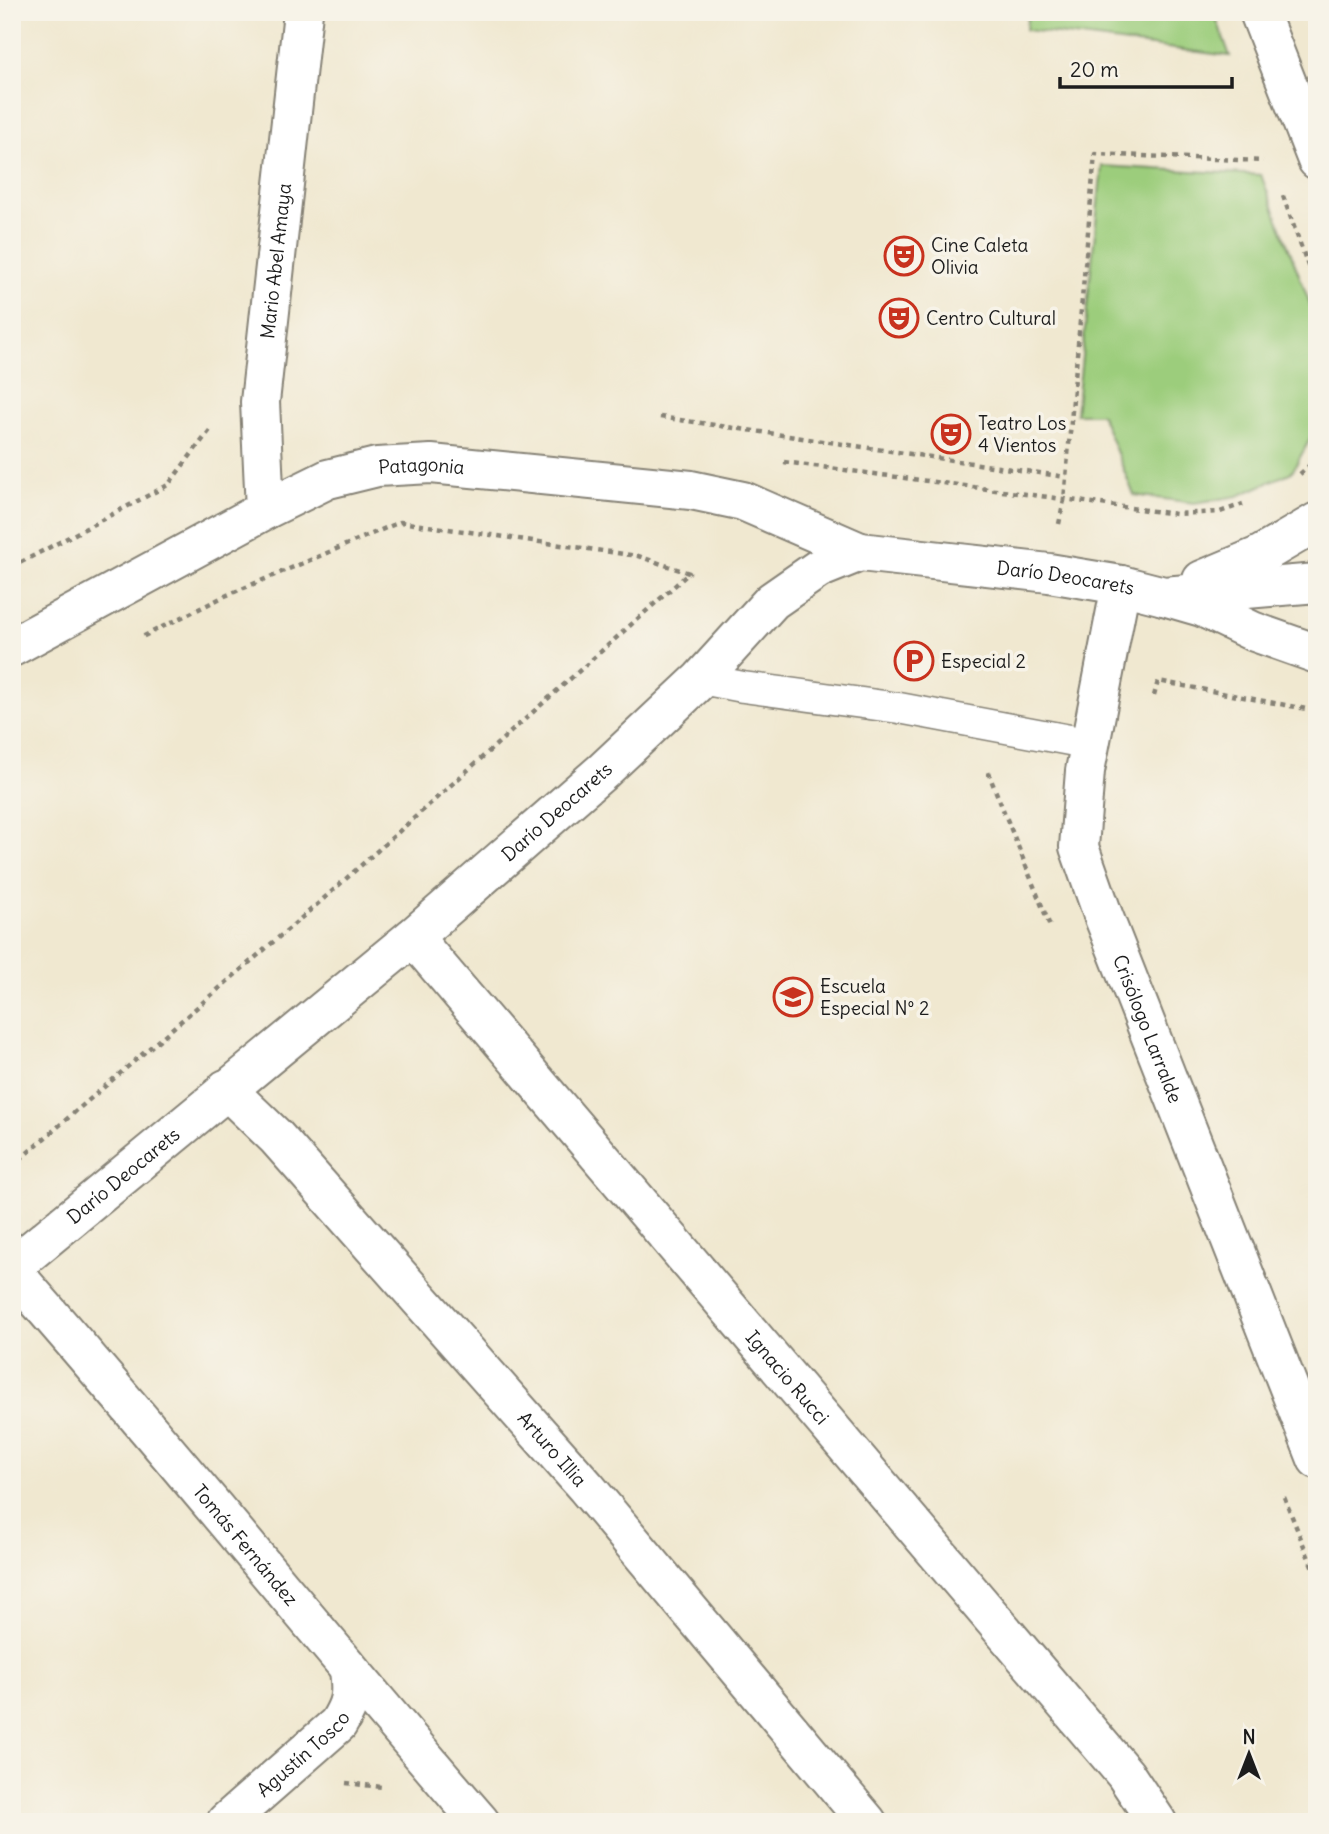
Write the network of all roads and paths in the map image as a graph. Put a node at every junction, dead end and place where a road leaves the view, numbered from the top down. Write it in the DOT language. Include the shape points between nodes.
graph roads {
  1 [pos="303,12"];
  2 [pos="1259,12"];
  3 [pos="1317,160"];
  4 [pos="1270,161"];
  5 [pos="1279,187"];
  6 [pos="1317,291"];
  7 [pos="660,417"];
  8 [pos="1317,454"];
  9 [pos="779,461"];
  10 [pos="1066,477"];
  11 [pos="1294,478"];
  12 [pos="168,485"];
  13 [pos="1064,500"];
  14 [pos="1255,500"];
  15 [pos="265,510"];
  16 [pos="1317,522"];
  17 [pos="860,552"];
  18 [pos="12,567"];
  19 [pos="1049,573"];
  20 [pos="1317,583"];
  21 [pos="1121,585"];
  22 [pos="1164,596"];
  23 [pos="138,639"];
  24 [pos="12,646"];
  25 [pos="1317,654"];
  26 [pos="701,679"];
  27 [pos="25,695"];
  28 [pos="12,701"];
  29 [pos="1150,708"];
  30 [pos="1317,711"];
  31 [pos="1091,744"];
  32 [pos="983,761"];
  33 [pos="1051,928"];
  34 [pos="413,937"];
  35 [pos="226,1089"];
  36 [pos="12,1166"];
  37 [pos="12,1269"];
  38 [pos="1317,1459"];
  39 [pos="1281,1489"];
  40 [pos="1317,1578"];
  41 [pos="349,1670"];
  42 [pos="339,1782"];
  43 [pos="386,1787"];
  44 [pos="226,1822"];
  45 [pos="480,1822"];
  46 [pos="867,1822"];
  47 [pos="1157,1822"];
  1 -- 15 [label="main road, Mario Abel Amaya" via="260,402"];
  2 -- 3 [label="main road"];
  4 -- 10 [label="path" via="1095,154"];
  5 -- 6 [label="path"];
  7 -- 10 [label="path"];
  8 -- 11 [label="path"];
  9 -- 13 [label="path"];
  10 -- 13 [label="path"];
  12 -- 18 [label="path"];
  13 -- 14 [label="path" via="1176,514 1220,512"];
  13 -- 19 [label="path"];
  15 -- 17 [label="main road, Patagonia" via="328,479 377,467 431,464 691,490 743,501"];
  15 -- 24 [label="main road, Patagonia"];
  16 -- 22 [label="main road" via="1259,556"];
  17 -- 19 [label="main road, Darío Deocarets"];
  17 -- 26 [label="main road, Darío Deocarets" via="818,569 772,601"];
  19 -- 21 [label="main road, Darío Deocarets"];
  20 -- 22 [label="main road"];
  21 -- 22 [label="main road, Darío Deocarets"];
  21 -- 31 [label="main road, Crisólogo Larralde"];
  22 -- 25 [label="main road, Darío Deocarets"];
  23 -- 36 [label="path" via="225,596 400,522 638,556 689,573 321,901"];
  26 -- 31 [label="lane" via="899,708"];
  26 -- 34 [label="main road, Darío Deocarets"];
  27 -- 28 [label="path"];
  29 -- 30 [label="path" via="1158,681"];
  31 -- 38 [label="main road, Crisólogo Larralde" via="1079,847"];
  32 -- 33 [label="path"];
  34 -- 35 [label="main road, Darío Deocarets"];
  34 -- 47 [label="main road, Ignacio Rucci" via="1125,1774"];
  35 -- 37 [label="main road, Darío Deocarets"];
  35 -- 46 [label="main road, Arturo Illia" via="276,1137 586,1487"];
  37 -- 41 [label="main road, Tomás Fernández"];
  39 -- 40 [label="path"];
  41 -- 44 [label="main road, Agustín Tosco" via="352,1693 338,1724"];
  41 -- 45 [label="main road, Tomás Fernández"];
  42 -- 43 [label="path"];
}
